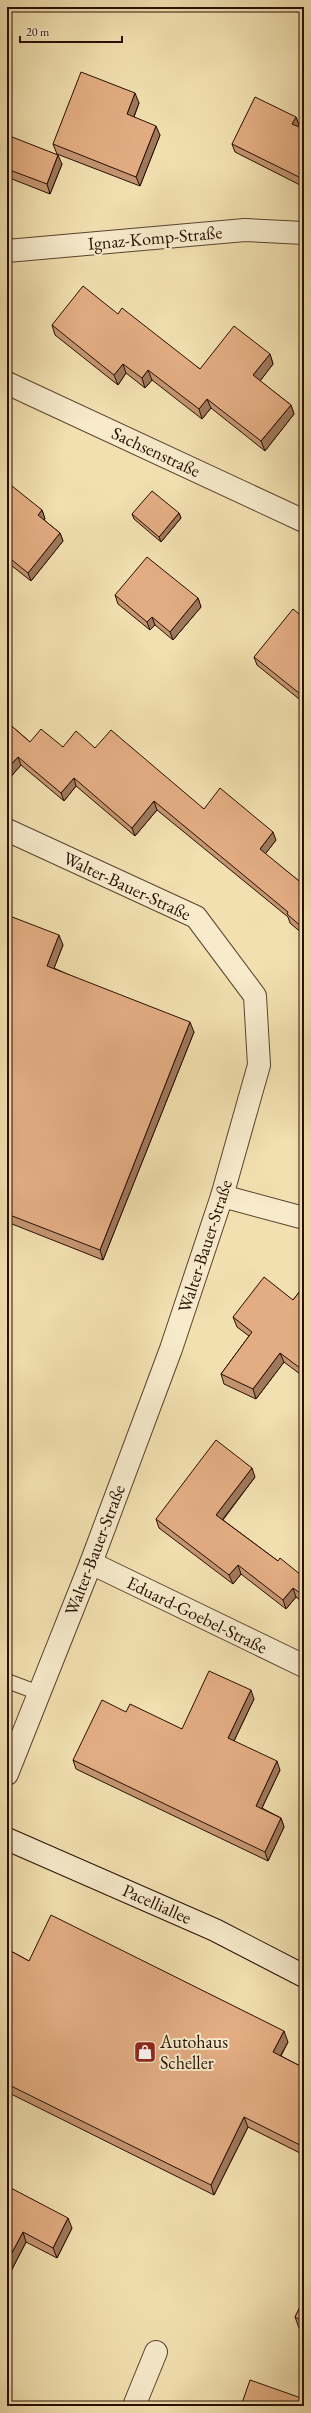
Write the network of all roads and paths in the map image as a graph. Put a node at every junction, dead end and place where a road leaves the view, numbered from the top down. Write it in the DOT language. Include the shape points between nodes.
graph roads {
  1 [pos="304,233"];
  2 [pos="7,251"];
  3 [pos="7,383"];
  4 [pos="304,521"];
  5 [pos="7,830"];
  6 [pos="222,1196"];
  7 [pos="304,1218"];
  8 [pos="90,1563"];
  9 [pos="304,1666"];
  10 [pos="7,1680"];
  11 [pos="39,1693"];
  12 [pos="7,1774"];
  13 [pos="7,1839"];
  14 [pos="304,1976"];
  15 [pos="156,2352"];
  16 [pos="134,2406"];
  1 -- 2 [label="street, Ignaz-Komp-Straße" via="244,230"];
  3 -- 4 [label="street, Sachsenstraße"];
  5 -- 6 [label="street, Walter-Bauer-Straße" via="196,917 255,996 259,1064"];
  6 -- 7 [label="street"];
  6 -- 8 [label="street, Walter-Bauer-Straße" via="171,1349"];
  8 -- 9 [label="street, Eduard-Goebel-Straße"];
  8 -- 11 [label="street, Walter-Bauer-Straße"];
  10 -- 11 [label="lane"];
  11 -- 12 [label="street, Walter-Bauer-Straße"];
  13 -- 14 [label="street, Pacelliallee" via="215,1930"];
  15 -- 16 [label="street"];
}
